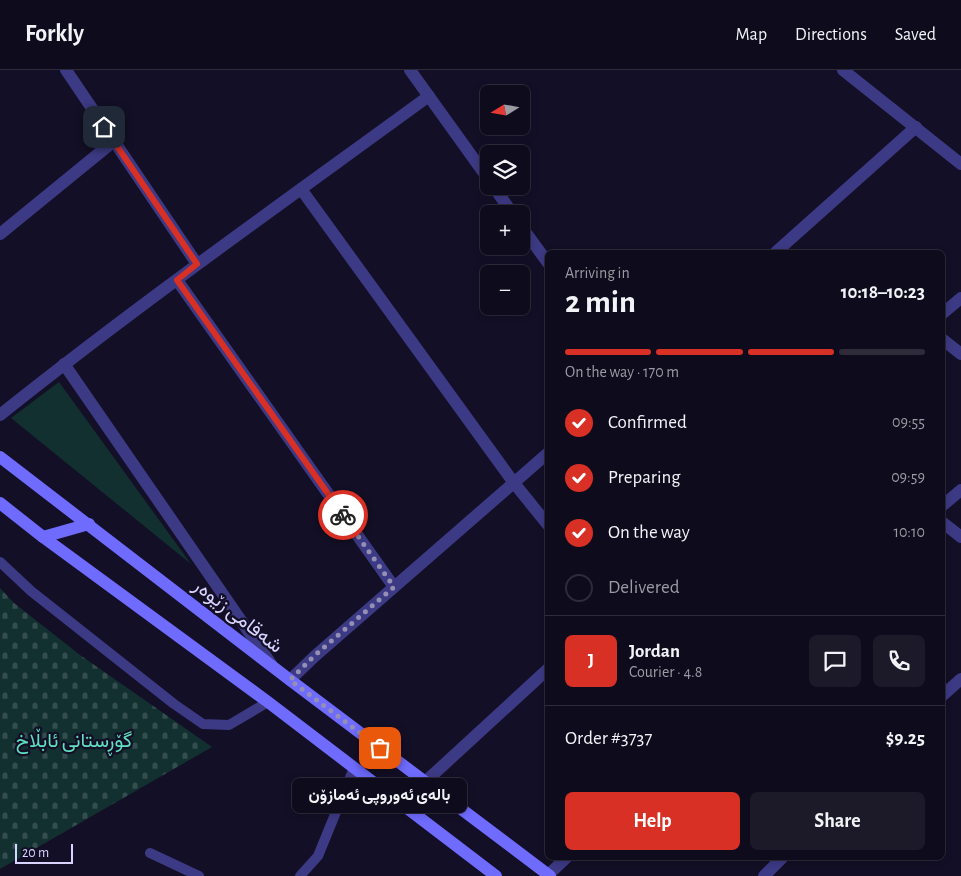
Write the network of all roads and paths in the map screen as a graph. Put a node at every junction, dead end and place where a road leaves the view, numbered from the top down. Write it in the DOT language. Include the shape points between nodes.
graph roads {
  1 [pos="66,70"];
  2 [pos="410,70"];
  3 [pos="843,70"];
  4 [pos="429,96"];
  5 [pos="916,127"];
  6 [pos="114,142"];
  7 [pos="961,164"];
  8 [pos="480,167"];
  9 [pos="301,189"];
  10 [pos="0,234"];
  11 [pos="530,238"];
  12 [pos="778,250"];
  13 [pos="545,259"];
  14 [pos="197,264"];
  15 [pos="177,280"];
  16 [pos="961,298"];
  17 [pos="945,311"];
  18 [pos="945,341"];
  19 [pos="961,354"];
  20 [pos="64,364"];
  21 [pos="0,415"];
  22 [pos="545,456"];
  23 [pos="0,457"];
  24 [pos="514,483"];
  25 [pos="961,490"];
  26 [pos="945,503"];
  27 [pos="0,504"];
  28 [pos="545,521"];
  29 [pos="89,524"];
  30 [pos="945,524"];
  31 [pos="44,537"];
  32 [pos="961,537"];
  33 [pos="0,562"];
  34 [pos="394,587"];
  35 [pos="273,667"];
  36 [pos="545,672"];
  37 [pos="961,679"];
  38 [pos="290,680"];
  39 [pos="945,693"];
  40 [pos="268,702"];
  41 [pos="354,768"];
  42 [pos="425,782"];
  43 [pos="150,853"];
  44 [pos="564,860"];
  45 [pos="780,860"];
  46 [pos="549,875"];
  47 [pos="199,876"];
  48 [pos="300,876"];
  49 [pos="496,876"];
  50 [pos="764,876"];
  1 -- 6 [label="street"];
  2 -- 4 [label="street"];
  3 -- 5 [label="street"];
  4 -- 8 [label="street"];
  4 -- 9 [label="street"];
  5 -- 7 [label="street"];
  5 -- 12 [label="street"];
  6 -- 10 [label="street"];
  6 -- 14 [label="street"];
  9 -- 14 [label="street"];
  9 -- 24 [label="street"];
  11 -- 13 [label="street"];
  14 -- 15 [label="street"];
  15 -- 20 [label="street"];
  15 -- 34 [label="street"];
  16 -- 17 [label="street"];
  18 -- 19 [label="street"];
  20 -- 21 [label="street"];
  20 -- 35 [label="street"];
  22 -- 24 [label="street"];
  23 -- 29 [label="main road, شەقامی زێوەر"];
  24 -- 28 [label="street"];
  24 -- 34 [label="street"];
  25 -- 26 [label="street"];
  27 -- 31 [label="main road"];
  29 -- 31 [label="main road"];
  29 -- 35 [label="main road, شەقامی زێوەر"];
  30 -- 32 [label="street"];
  31 -- 40 [label="main road"];
  33 -- 40 [label="lane" via="31,591 203,724 229,725"];
  34 -- 38 [label="street"];
  35 -- 38 [label="main road, شەقامی زێوەر"];
  36 -- 42 [label="street"];
  37 -- 39 [label="street"];
  38 -- 42 [label="main road, شەقامی زێوەر"];
  40 -- 41 [label="main road"];
  41 -- 48 [label="lane" via="318,856"];
  41 -- 49 [label="main road"];
  42 -- 46 [label="main road, شەقامی زێوەر"];
  43 -- 47 [label="lane"];
  44 -- 46 [label="street"];
  45 -- 50 [label="street"];
}
